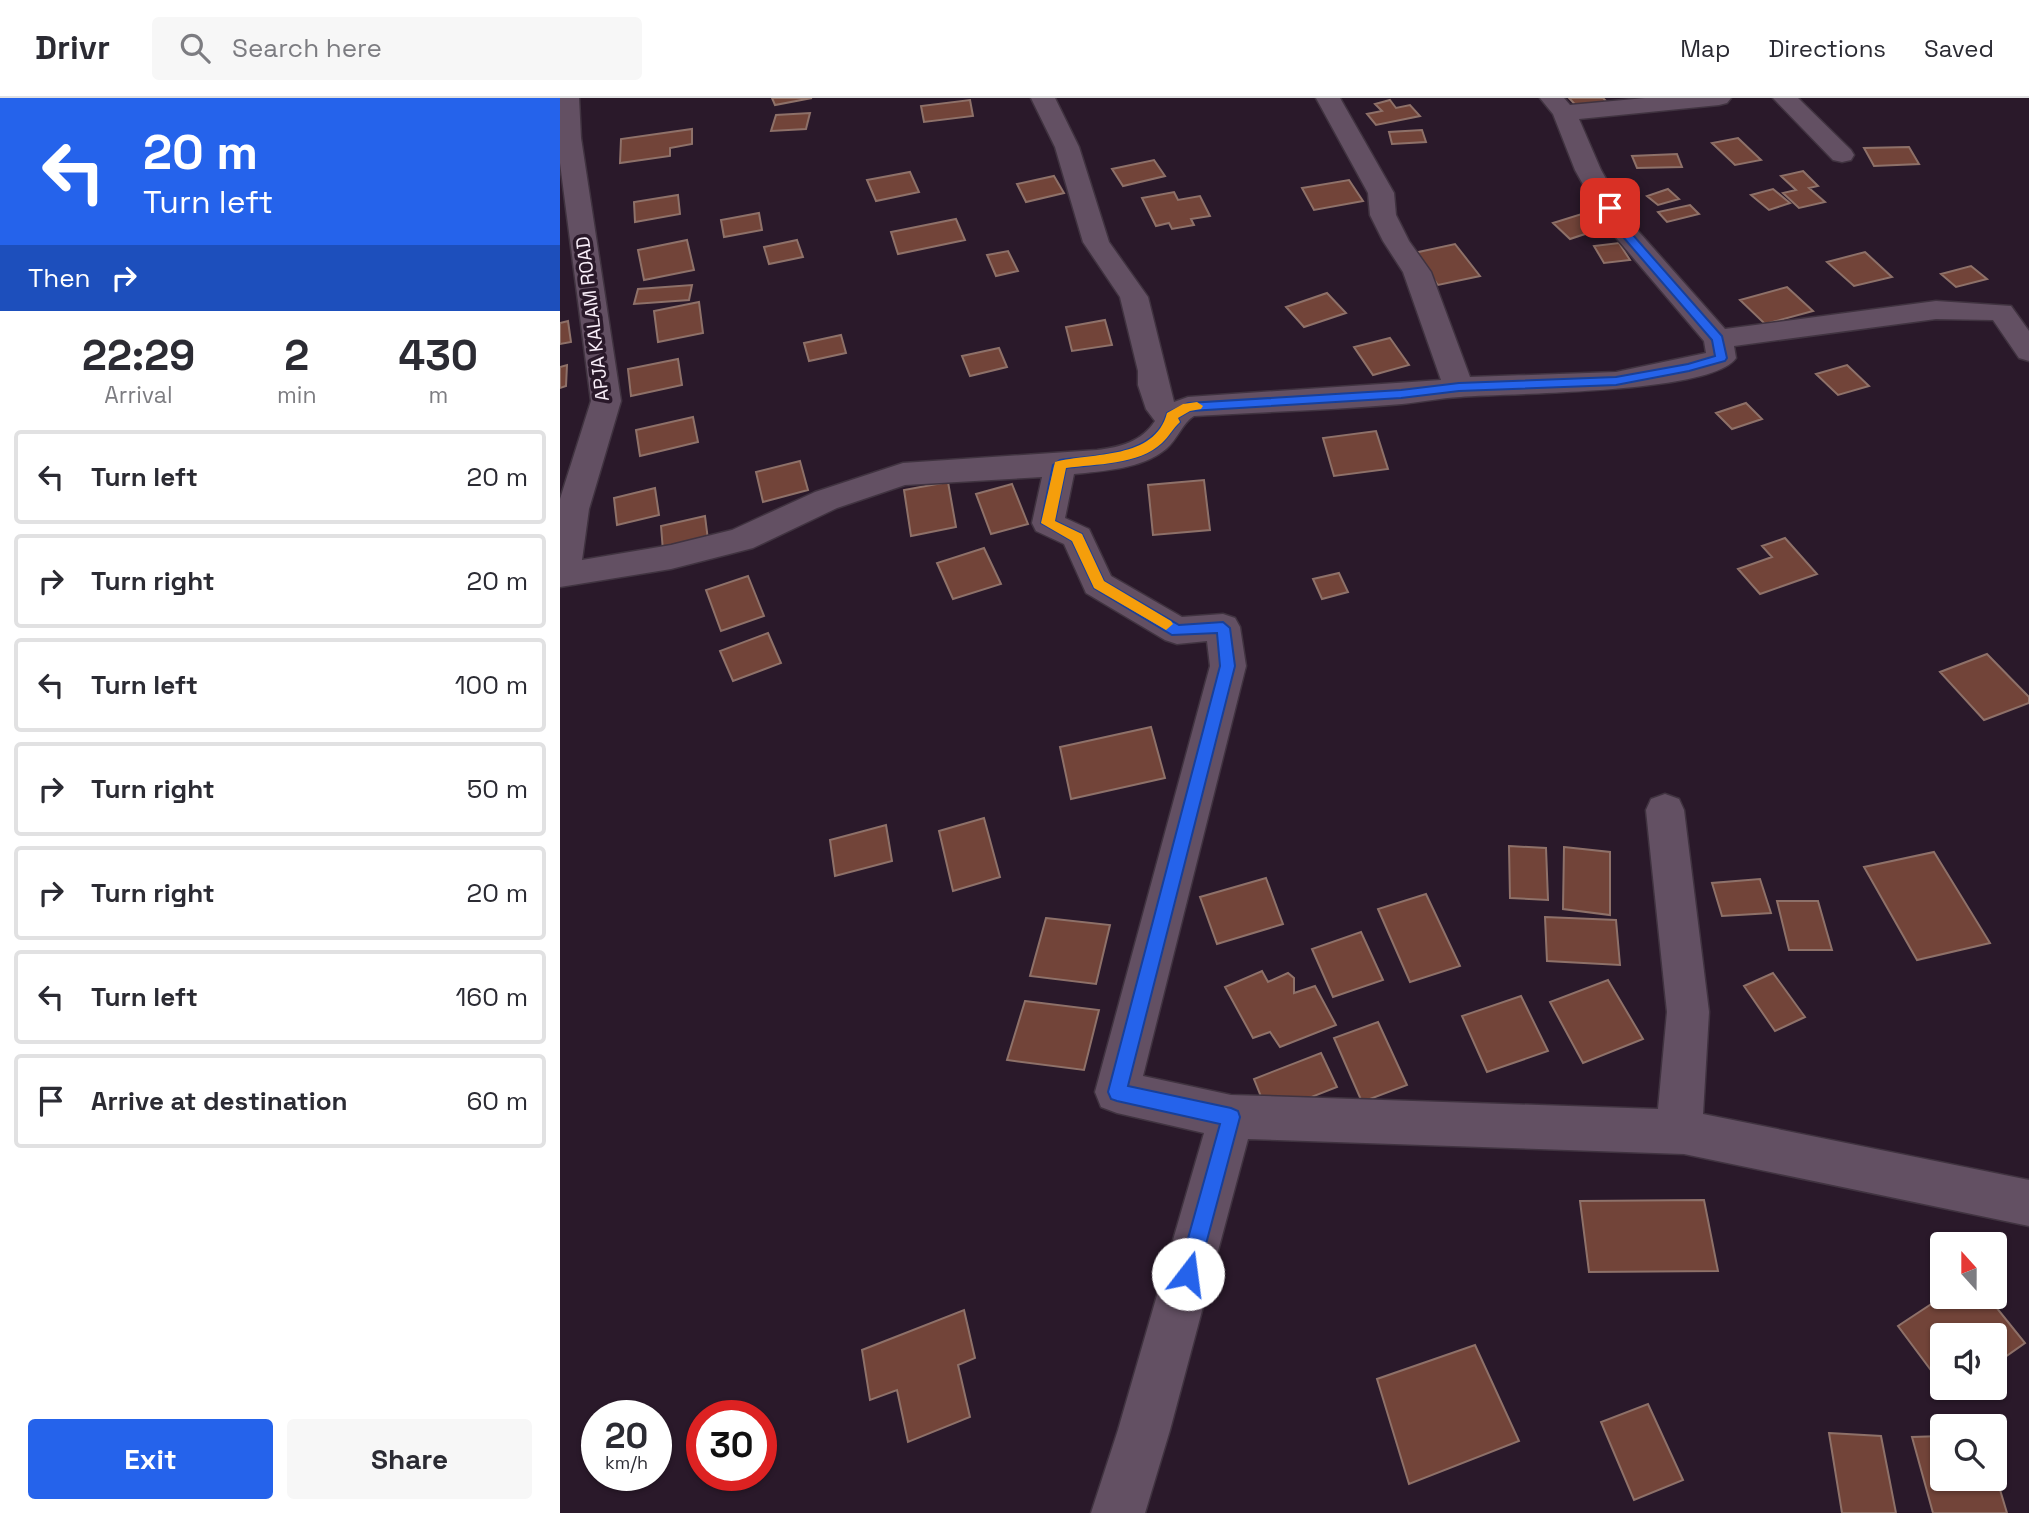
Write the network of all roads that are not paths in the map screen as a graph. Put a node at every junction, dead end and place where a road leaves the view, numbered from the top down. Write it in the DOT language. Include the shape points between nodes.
graph roads {
  1 [pos="567,98"];
  2 [pos="1043,98"];
  3 [pos="1328,98"];
  4 [pos="1719,98"];
  5 [pos="1785,98"];
  6 [pos="1558,106"];
  7 [pos="565,139"];
  8 [pos="1842,155"];
  9 [pos="1718,339"];
  10 [pos="2029,352"];
  11 [pos="1459,387"];
  12 [pos="1173,422"];
  13 [pos="1060,465"];
  14 [pos="561,575"];
  15 [pos="1665,810"];
  16 [pos="1231,1117"];
  17 [pos="1684,1132"];
  18 [pos="2029,1203"];
  19 [pos="1118,1513"];
  1 -- 7 [label="street, APJA KALAM ROAD"];
  2 -- 12 [label="street" via="1070,155 1096,242 1134,297 1153,385 1161,409"];
  3 -- 11 [label="street" via="1381,193 1383,215 1396,241 1417,272"];
  4 -- 6 [label="street"];
  5 -- 8 [label="street"];
  6 -- 9 [label="street" via="1620,227"];
  7 -- 14 [label="street, APJA KALAM ROAD" via="606,401 573,509"];
  9 -- 10 [label="street" via="1936,310 2001,312"];
  9 -- 11 [label="street" via="1721,358 1689,368 1628,379"];
  11 -- 12 [label="street" via="1188,407 1171,416"];
  12 -- 13 [label="street" via="1158,440 1133,454"];
  13 -- 14 [label="street" via="903,474 826,500 741,540"];
  13 -- 16 [label="street" via="1048,523 1077,537 1098,584 1177,631 1223,628 1228,666 1117,1092"];
  15 -- 17 [label="street" via="1688,1012 1680,1121"];
  16 -- 17 [label="street"];
  16 -- 19 [label="street"];
  17 -- 18 [label="street"];
}
